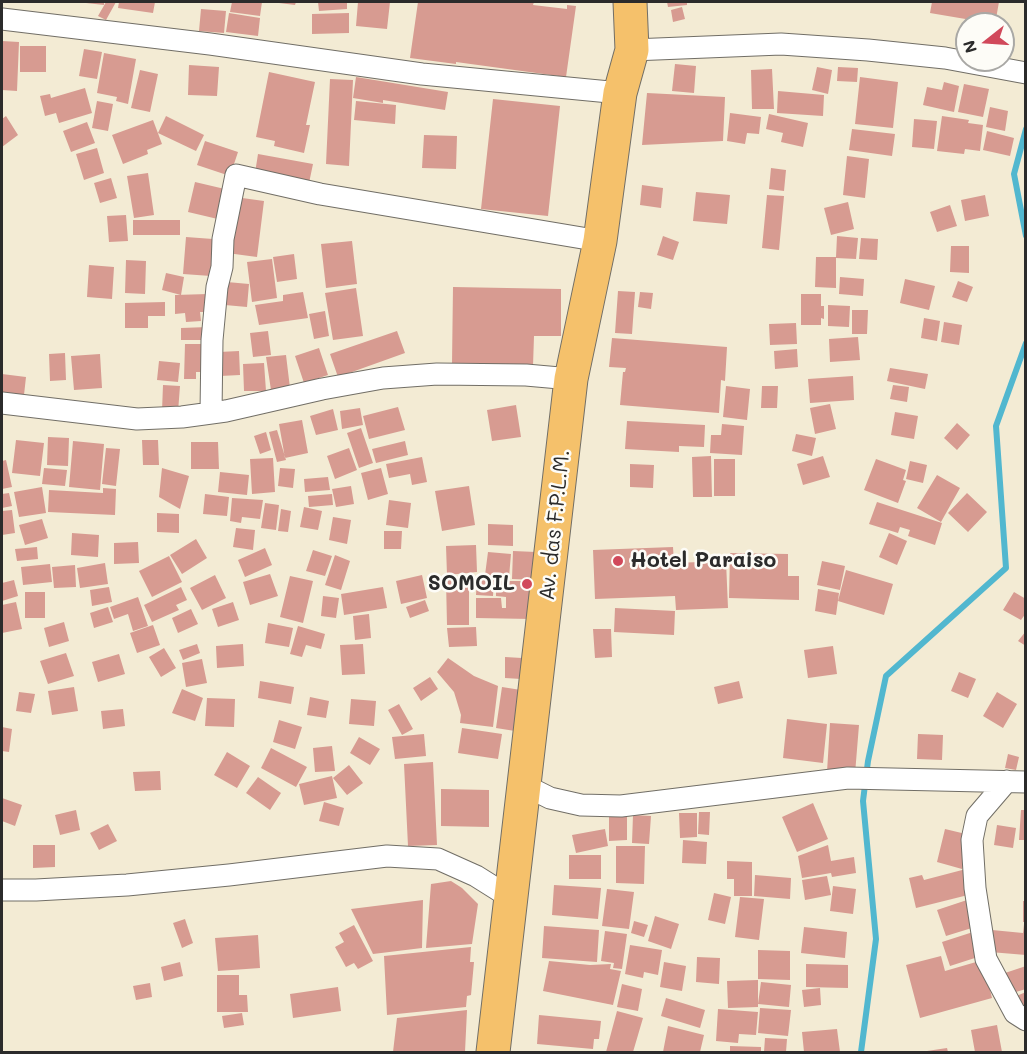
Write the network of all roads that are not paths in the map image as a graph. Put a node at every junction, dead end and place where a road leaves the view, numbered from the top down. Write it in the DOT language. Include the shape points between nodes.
graph roads {
  1 [pos="630,2"];
  2 [pos="2,19"];
  3 [pos="632,50"];
  4 [pos="1017,71"];
  5 [pos="620,93"];
  6 [pos="600,241"];
  7 [pos="571,379"];
  8 [pos="2,403"];
  9 [pos="211,413"];
  10 [pos="1016,782"];
  11 [pos="524,785"];
  12 [pos="2,890"];
  13 [pos="511,898"];
  14 [pos="1026,1020"];
  15 [pos="494,1053"];
  1 -- 3 [label="main road, Av. das F.P.L.M."];
  2 -- 5 [label="street" via="422,74"];
  3 -- 4 [label="street" via="781,44 945,58"];
  3 -- 5 [label="main road, Av. das F.P.L.M."];
  5 -- 6 [label="main road, Av. das F.P.L.M."];
  6 -- 7 [label="main road, Av. das F.P.L.M."];
  6 -- 9 [label="street" via="320,194 236,175 217,287"];
  7 -- 9 [label="street" via="437,374 383,378"];
  7 -- 11 [label="main road, Av. das F.P.L.M."];
  8 -- 9 [label="street" via="136,419"];
  10 -- 11 [label="street" via="848,778 621,806 581,805 550,798"];
  10 -- 14 [label="street" via="977,816 972,840 986,959 1015,1013"];
  11 -- 13 [label="main road, Av. das F.P.L.M."];
  12 -- 13 [label="street" via="127,885 387,856 438,859"];
  13 -- 15 [label="main road, Av. das F.P.L.M."];
}
